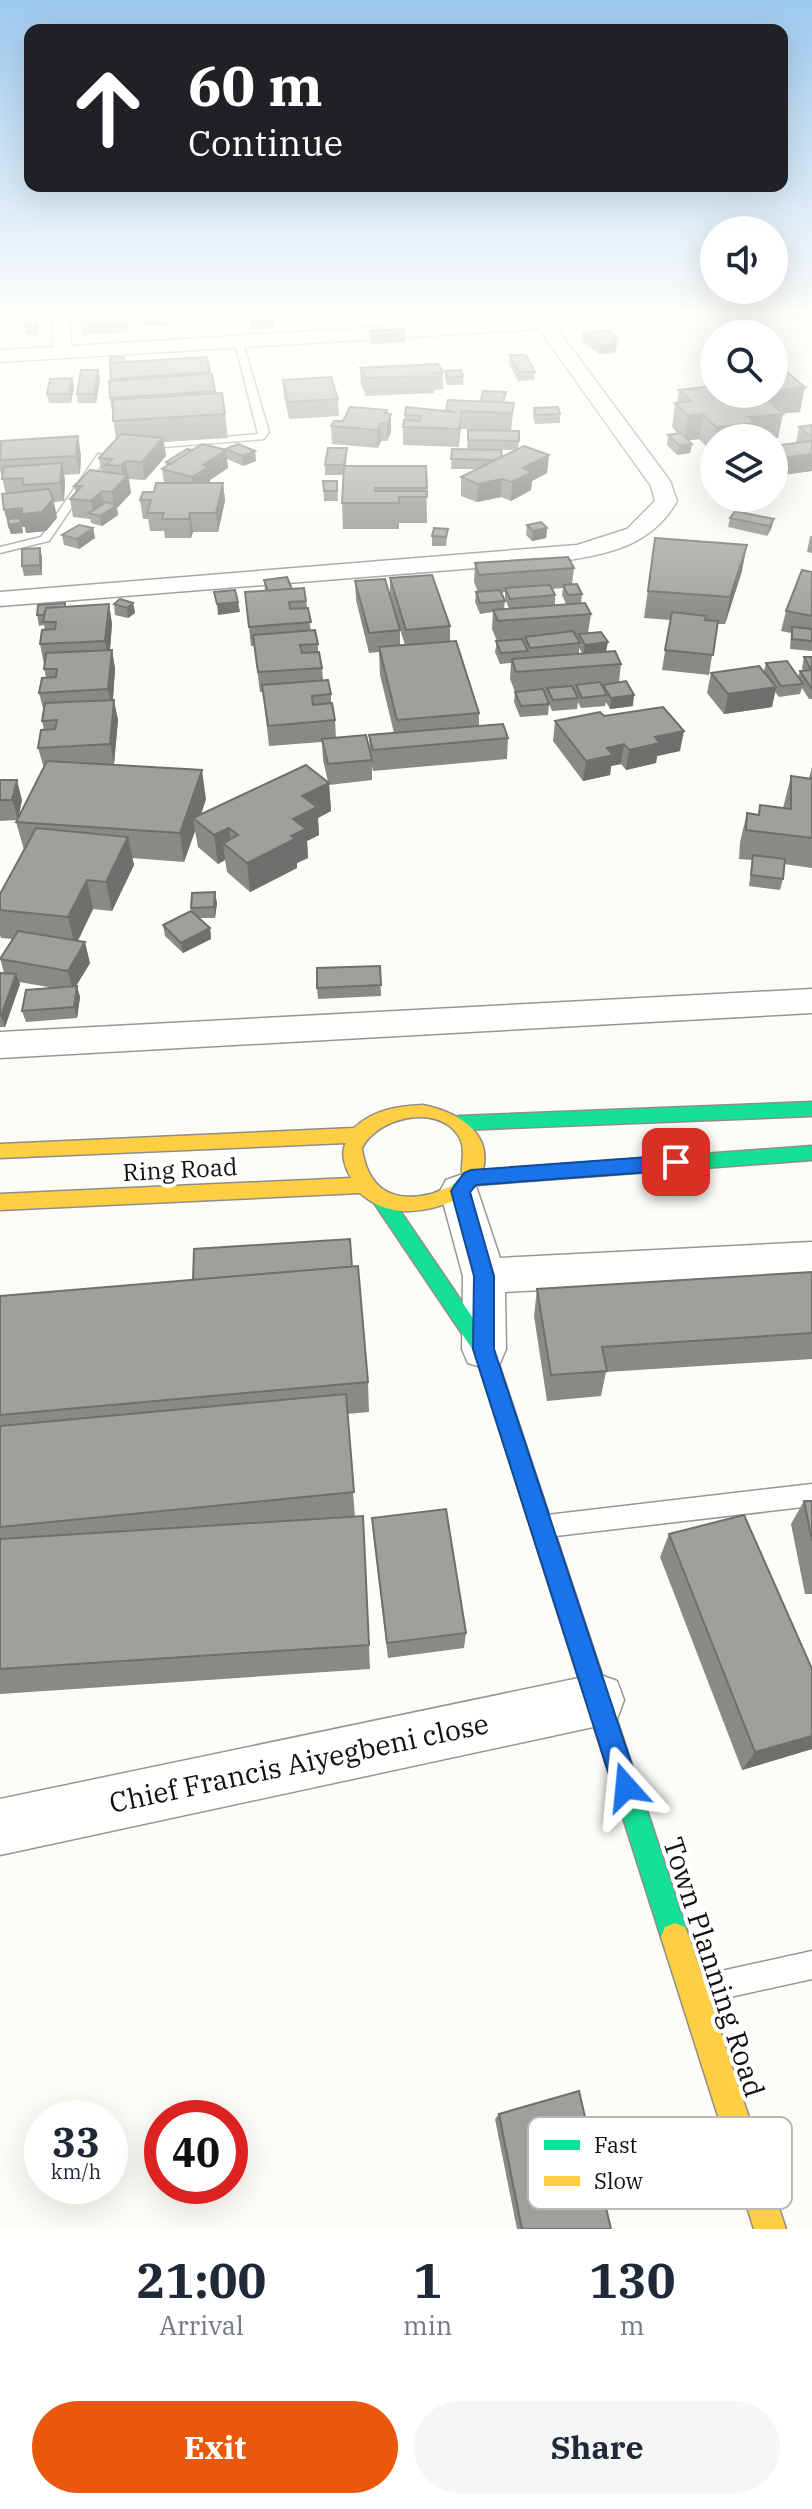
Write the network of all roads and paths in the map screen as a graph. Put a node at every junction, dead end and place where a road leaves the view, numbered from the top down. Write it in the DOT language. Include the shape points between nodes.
graph roads {
  1 [pos="260,418"];
  2 [pos="612,418"];
  3 [pos="154,446"];
  4 [pos="102,456"];
  5 [pos="0,550"];
  6 [pos="0,599"];
  7 [pos="812,1001"];
  8 [pos="0,1045"];
  9 [pos="812,1109"];
  10 [pos="459,1123"];
  11 [pos="358,1135"];
  12 [pos="0,1151"];
  13 [pos="812,1153"];
  14 [pos="466,1184"];
  15 [pos="362,1185"];
  16 [pos="381,1198"];
  17 [pos="0,1202"];
  18 [pos="812,1259"];
  19 [pos="484,1276"];
  20 [pos="484,1349"];
  21 [pos="812,1495"];
  22 [pos="544,1527"];
  23 [pos="598,1700"];
  24 [pos="0,1827"];
  25 [pos="812,1965"];
  26 [pos="692,1991"];
  27 [pos="733,2117"];
  28 [pos="763,2209"];
  29 [pos="770,2229"];
  1 -- 3 [label="lane" via="264,432 250,440"];
  2 -- 6 [label="street" via="662,486 666,501 661,513 616,543 562,554"];
  4 -- 5 [label="lane" via="45,539"];
  7 -- 8 [label="street"];
  9 -- 10 [label="main road"];
  10 -- 11 [label="main road" via="434,1111 405,1109 377,1117"];
  10 -- 14 [label="main road" via="472,1139 477,1158"];
  11 -- 12 [label="main road, Ring Road"];
  11 -- 15 [label="main road" via="352,1160"];
  13 -- 14 [label="main road"];
  14 -- 16 [label="main road" via="436,1203 408,1206"];
  14 -- 19 [label="street"];
  15 -- 16 [label="main road"];
  15 -- 17 [label="main road, Ring Road"];
  16 -- 20 [label="main road, Town Planning Road"];
  18 -- 19 [label="street"];
  19 -- 20 [label="street"];
  20 -- 22 [label="main road, Town Planning Road"];
  21 -- 22 [label="lane"];
  22 -- 23 [label="main road, Town Planning Road"];
  23 -- 24 [label="street, Chief Francis Aiyegbeni close"];
  23 -- 26 [label="main road, Town Planning Road"];
  25 -- 26 [label="lane"];
  26 -- 27 [label="main road, Town Planning Road"];
  28 -- 29 [label="main road, Town Planning Road"];
}
